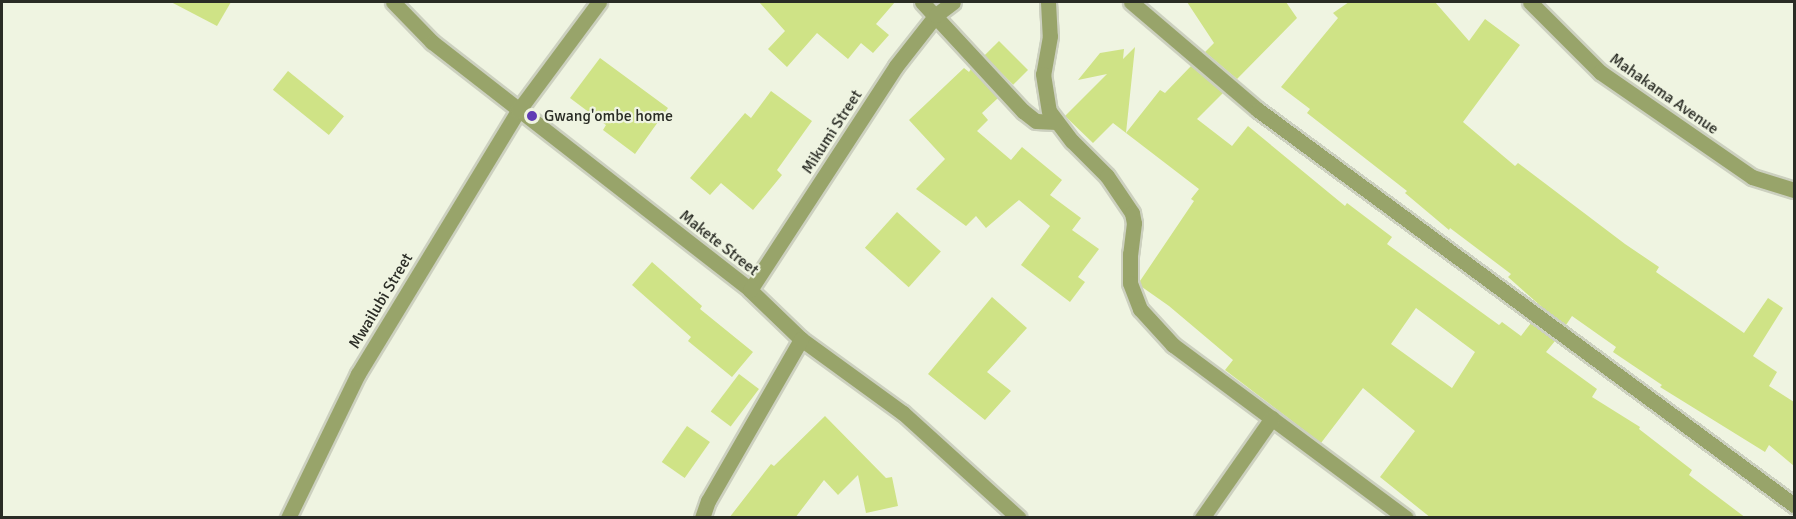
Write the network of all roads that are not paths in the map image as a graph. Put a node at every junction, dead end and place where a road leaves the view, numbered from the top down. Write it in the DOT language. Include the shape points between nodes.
graph roads {
  1 [pos="393,2"];
  2 [pos="599,2"];
  3 [pos="922,2"];
  4 [pos="953,2"];
  5 [pos="1048,2"];
  6 [pos="1131,2"];
  7 [pos="1530,2"];
  8 [pos="936,15"];
  9 [pos="518,111"];
  10 [pos="1057,122"];
  11 [pos="1794,190"];
  12 [pos="750,290"];
  13 [pos="801,339"];
  14 [pos="1272,418"];
  15 [pos="1794,505"];
  16 [pos="288,518"];
  17 [pos="702,518"];
  18 [pos="1019,518"];
  19 [pos="1202,518"];
  20 [pos="1406,518"];
  1 -- 9 [label="street, Makete Street" via="432,42"];
  2 -- 9 [label="street, Mwailubi Street"];
  3 -- 8 [label="street"];
  4 -- 8 [label="street, Mikumi Street"];
  5 -- 10 [label="street" via="1050,36 1044,90 1049,111"];
  6 -- 15 [label="street" via="1258,110"];
  7 -- 11 [label="street, Mahakama Avenue" via="1600,72 1752,177"];
  8 -- 10 [label="street" via="1023,111 1036,121"];
  8 -- 12 [label="street, Mikumi Street" via="896,66"];
  9 -- 12 [label="street, Makete Street"];
  9 -- 16 [label="street, Mwailubi Street" via="358,374"];
  10 -- 14 [label="street" via="1107,176 1132,213 1130,284 1140,309 1173,345"];
  12 -- 13 [label="street, Makete Street"];
  13 -- 17 [label="street"];
  13 -- 18 [label="street, Makete Street" via="903,413"];
  14 -- 19 [label="street"];
  14 -- 20 [label="street"];
}
